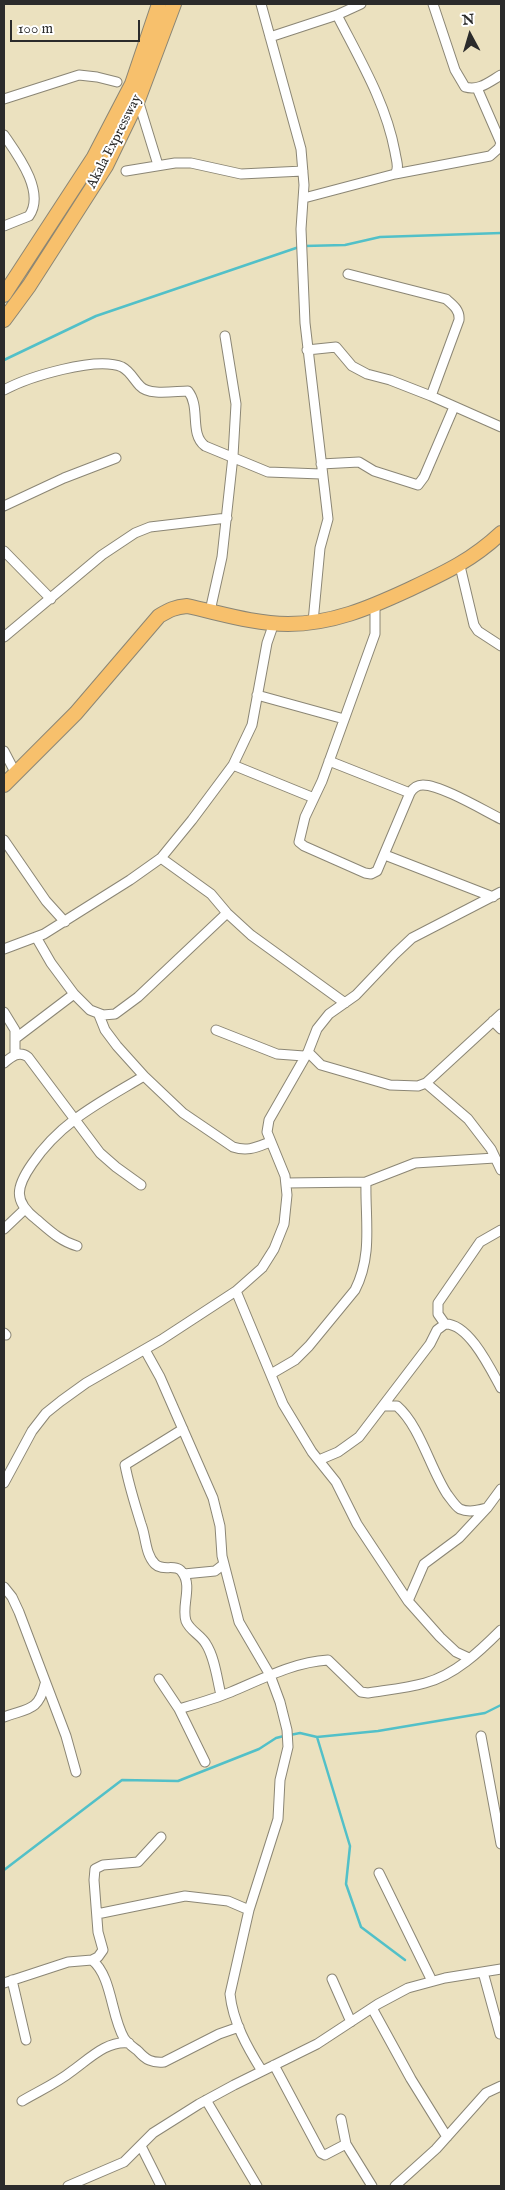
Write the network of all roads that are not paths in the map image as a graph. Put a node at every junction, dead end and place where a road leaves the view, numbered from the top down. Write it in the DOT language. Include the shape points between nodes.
graph roads {
  1 [pos="159,4"];
  2 [pos="174,4"];
  3 [pos="261,4"];
  4 [pos="361,4"];
  5 [pos="433,4"];
  6 [pos="337,16"];
  7 [pos="270,37"];
  8 [pos="501,75"];
  9 [pos="117,82"];
  10 [pos="477,88"];
  11 [pos="4,99"];
  12 [pos="138,100"];
  13 [pos="4,135"];
  14 [pos="158,165"];
  15 [pos="304,170"];
  16 [pos="126,171"];
  17 [pos="395,174"];
  18 [pos="304,198"];
  19 [pos="4,226"];
  20 [pos="348,274"];
  21 [pos="4,295"];
  22 [pos="4,320"];
  23 [pos="225,336"];
  24 [pos="307,350"];
  25 [pos="4,390"];
  26 [pos="431,396"];
  27 [pos="454,407"];
  28 [pos="501,427"];
  29 [pos="233,456"];
  30 [pos="116,458"];
  31 [pos="321,469"];
  32 [pos="4,506"];
  33 [pos="227,518"];
  34 [pos="501,533"];
  35 [pos="4,551"];
  36 [pos="460,566"];
  37 [pos="51,599"];
  38 [pos="375,605"];
  39 [pos="210,611"];
  40 [pos="313,622"];
  41 [pos="274,623"];
  42 [pos="4,638"];
  43 [pos="501,646"];
  44 [pos="258,695"];
  45 [pos="344,719"];
  46 [pos="4,751"];
  47 [pos="329,761"];
  48 [pos="233,765"];
  49 [pos="16,774"];
  50 [pos="4,785"];
  51 [pos="410,792"];
  52 [pos="314,798"];
  53 [pos="501,819"];
  54 [pos="4,840"];
  55 [pos="385,855"];
  56 [pos="160,858"];
  57 [pos="501,892"];
  58 [pos="493,897"];
  59 [pos="227,913"];
  60 [pos="65,922"];
  61 [pos="36,937"];
  62 [pos="4,949"];
  63 [pos="74,994"];
  64 [pos="345,1003"];
  65 [pos="4,1012"];
  66 [pos="501,1014"];
  67 [pos="100,1015"];
  68 [pos="493,1021"];
  69 [pos="501,1029"];
  70 [pos="216,1030"];
  71 [pos="16,1038"];
  72 [pos="16,1054"];
  73 [pos="306,1054"];
  74 [pos="4,1063"];
  75 [pos="144,1076"];
  76 [pos="426,1083"];
  77 [pos="74,1119"];
  78 [pos="270,1142"];
  79 [pos="495,1158"];
  80 [pos="501,1170"];
  81 [pos="366,1182"];
  82 [pos="286,1183"];
  83 [pos="141,1185"];
  84 [pos="24,1210"];
  85 [pos="4,1229"];
  86 [pos="501,1230"];
  87 [pos="77,1246"];
  88 [pos="236,1290"];
  89 [pos="445,1324"];
  90 [pos="145,1350"];
  91 [pos="271,1374"];
  92 [pos="501,1388"];
  93 [pos="383,1406"];
  94 [pos="183,1429"];
  95 [pos="319,1460"];
  96 [pos="5,1476"];
  97 [pos="501,1489"];
  98 [pos="487,1508"];
  99 [pos="224,1564"];
  100 [pos="184,1574"];
  101 [pos="4,1587"];
  102 [pos="408,1601"];
  103 [pos="501,1630"];
  104 [pos="469,1658"];
  105 [pos="270,1675"];
  106 [pos="160,1679"];
  107 [pos="45,1684"];
  108 [pos="221,1695"];
  109 [pos="179,1709"];
  110 [pos="4,1717"];
  111 [pos="481,1736"];
  112 [pos="205,1762"];
  113 [pos="76,1772"];
  114 [pos="161,1837"];
  115 [pos="501,1844"];
  116 [pos="379,1873"];
  117 [pos="249,1910"];
  118 [pos="97,1914"];
  119 [pos="96,1960"];
  120 [pos="501,1969"];
  121 [pos="483,1972"];
  122 [pos="332,1979"];
  123 [pos="8,1981"];
  124 [pos="432,1981"];
  125 [pos="372,2008"];
  126 [pos="351,2022"];
  127 [pos="239,2027"];
  128 [pos="121,2031"];
  129 [pos="500,2034"];
  130 [pos="26,2040"];
  131 [pos="118,2041"];
  132 [pos="129,2043"];
  133 [pos="274,2065"];
  134 [pos="262,2071"];
  135 [pos="501,2086"];
  136 [pos="206,2100"];
  137 [pos="22,2101"];
  138 [pos="341,2119"];
  139 [pos="446,2137"];
  140 [pos="346,2144"];
  141 [pos="141,2146"];
  142 [pos="68,2186"];
  143 [pos="161,2186"];
  144 [pos="257,2186"];
  145 [pos="372,2186"];
  146 [pos="395,2186"];
  1 -- 21 [label="main road, Akala Expressway" via="132,84 94,157"];
  2 -- 12 [label="main road, Akala Expressway"];
  3 -- 7 [label="street"];
  4 -- 6 [label="street"];
  5 -- 10 [label="street" via="461,82 466,87"];
  6 -- 7 [label="street"];
  6 -- 17 [label="street" via="388,120 398,166"];
  7 -- 15 [label="street"];
  8 -- 10 [label="street"];
  9 -- 11 [label="street" via="80,75"];
  10 -- 17 [label="street" via="500,137 500,148 485,158"];
  12 -- 14 [label="street"];
  12 -- 22 [label="main road, Akala Expressway" via="106,166"];
  13 -- 19 [label="street" via="25,165 34,205 29,216"];
  14 -- 15 [label="street" via="191,163 241,174"];
  14 -- 16 [label="street"];
  15 -- 18 [label="street"];
  17 -- 18 [label="street"];
  18 -- 24 [label="street" via="302,229"];
  20 -- 26 [label="street" via="446,299 456,307 459,320"];
  23 -- 29 [label="street" via="236,404"];
  24 -- 26 [label="street" via="336,347 352,366 367,374"];
  24 -- 31 [label="street"];
  25 -- 29 [label="street" via="45,373 80,366 120,366 149,392 188,391 201,443"];
  26 -- 27 [label="street"];
  27 -- 28 [label="street"];
  27 -- 31 [label="street" via="418,485 374,471 359,462"];
  29 -- 31 [label="street" via="268,472"];
  29 -- 33 [label="street"];
  30 -- 32 [label="street"];
  31 -- 40 [label="street" via="328,519 320,548"];
  33 -- 37 [label="street" via="150,527 134,533 102,555"];
  33 -- 39 [label="street"];
  34 -- 36 [label="main road"];
  35 -- 37 [label="street"];
  36 -- 38 [label="main road"];
  36 -- 43 [label="street" via="474,626"];
  37 -- 42 [label="street"];
  38 -- 40 [label="main road" via="331,620"];
  38 -- 45 [label="street" via="375,634"];
  39 -- 41 [label="main road"];
  39 -- 49 [label="main road" via="176,606 159,616 76,713"];
  40 -- 41 [label="main road"];
  41 -- 44 [label="street"];
  44 -- 45 [label="street"];
  44 -- 48 [label="street" via="252,725"];
  45 -- 47 [label="street"];
  46 -- 49 [label="street"];
  47 -- 51 [label="street"];
  47 -- 52 [label="street"];
  48 -- 52 [label="street"];
  48 -- 56 [label="street" via="216,791"];
  49 -- 50 [label="main road"];
  51 -- 53 [label="street" via="416,786 432,787"];
  51 -- 55 [label="street"];
  52 -- 55 [label="street" via="301,831 301,844 371,874 377,872"];
  54 -- 60 [label="street" via="46,901"];
  55 -- 58 [label="street"];
  56 -- 59 [label="street" via="211,894"];
  56 -- 60 [label="street"];
  57 -- 58 [label="street"];
  58 -- 64 [label="street" via="412,938"];
  59 -- 64 [label="street" via="251,936"];
  59 -- 67 [label="street" via="138,997 114,1014"];
  60 -- 61 [label="street"];
  61 -- 62 [label="street"];
  61 -- 63 [label="street"];
  63 -- 67 [label="street"];
  63 -- 71 [label="street"];
  64 -- 73 [label="street" via="328,1014"];
  65 -- 71 [label="street" via="14,1026"];
  66 -- 68 [label="street"];
  67 -- 75 [label="street" via="105,1030"];
  68 -- 69 [label="street"];
  68 -- 76 [label="street"];
  70 -- 73 [label="street" via="277,1054"];
  71 -- 72 [label="street"];
  72 -- 74 [label="street"];
  72 -- 77 [label="street" via="28,1057"];
  73 -- 76 [label="street" via="321,1065 390,1085 418,1086"];
  73 -- 78 [label="street" via="269,1120 267,1132"];
  75 -- 77 [label="street"];
  75 -- 78 [label="street" via="183,1113 234,1147 249,1150"];
  76 -- 79 [label="street" via="468,1118"];
  77 -- 83 [label="street" via="100,1153"];
  77 -- 84 [label="street" via="47,1144 25,1174 18,1189"];
  78 -- 82 [label="street"];
  79 -- 80 [label="street"];
  79 -- 81 [label="street" via="415,1163"];
  81 -- 82 [label="street"];
  81 -- 91 [label="street" via="368,1241 355,1290 295,1360"];
  82 -- 88 [label="street" via="284,1224 274,1249 262,1268"];
  84 -- 85 [label="street"];
  84 -- 87 [label="street" via="64,1242"];
  86 -- 89 [label="street" via="480,1242 438,1303 438,1314"];
  88 -- 90 [label="street"];
  88 -- 91 [label="street"];
  89 -- 92 [label="street" via="453,1325 473,1342"];
  89 -- 93 [label="street" via="437,1330"];
  90 -- 94 [label="street"];
  90 -- 96 [label="street" via="86,1383 46,1413"];
  91 -- 95 [label="street" via="283,1404"];
  93 -- 95 [label="street" via="348,1446"];
  93 -- 98 [label="street" via="397,1406 402,1410 438,1480 458,1508 468,1511"];
  94 -- 99 [label="street" via="213,1498"];
  94 -- 100 [label="street" via="125,1465 134,1506 154,1564 161,1568 176,1568"];
  95 -- 102 [label="street" via="336,1482 357,1524"];
  97 -- 98 [label="street"];
  98 -- 102 [label="street" via="459,1538 424,1564"];
  99 -- 100 [label="street" via="215,1572"];
  99 -- 105 [label="street" via="239,1622"];
  100 -- 108 [label="street" via="186,1621 208,1648"];
  101 -- 107 [label="street" via="19,1612"];
  102 -- 104 [label="street" via="456,1652"];
  103 -- 104 [label="street"];
  104 -- 105 [label="street" via="446,1674 425,1683 368,1693 359,1691 328,1660"];
  105 -- 108 [label="street"];
  105 -- 117 [label="street" via="280,1702 288,1747 280,1780 278,1819"];
  106 -- 109 [label="street"];
  107 -- 110 [label="street" via="38,1704"];
  107 -- 113 [label="street" via="66,1736"];
  108 -- 109 [label="street"];
  109 -- 112 [label="street"];
  111 -- 115 [label="street"];
  114 -- 118 [label="street" via="138,1862 103,1864 95,1869"];
  116 -- 124 [label="street"];
  117 -- 118 [label="street" via="228,1901 185,1896"];
  117 -- 127 [label="street" via="230,1994"];
  118 -- 119 [label="street" via="103,1950"];
  119 -- 123 [label="street" via="68,1962"];
  119 -- 128 [label="street"];
  120 -- 121 [label="street"];
  121 -- 124 [label="street"];
  121 -- 129 [label="street"];
  122 -- 126 [label="street"];
  123 -- 130 [label="street"];
  124 -- 125 [label="street" via="408,1988"];
  125 -- 126 [label="street"];
  125 -- 139 [label="street"];
  126 -- 133 [label="street" via="317,2044"];
  127 -- 132 [label="street" via="164,2062 147,2060"];
  127 -- 134 [label="street" via="245,2044"];
  128 -- 131 [label="street"];
  128 -- 132 [label="street"];
  131 -- 132 [label="street"];
  131 -- 137 [label="street"];
  133 -- 134 [label="street"];
  133 -- 140 [label="street" via="321,2153 325,2155"];
  134 -- 136 [label="street"];
  135 -- 139 [label="street" via="486,2093"];
  136 -- 141 [label="street" via="153,2133"];
  136 -- 144 [label="street"];
  138 -- 140 [label="street"];
  139 -- 146 [label="street" via="418,2168"];
  140 -- 145 [label="street"];
  141 -- 142 [label="street" via="124,2162"];
  141 -- 143 [label="street"];
}
